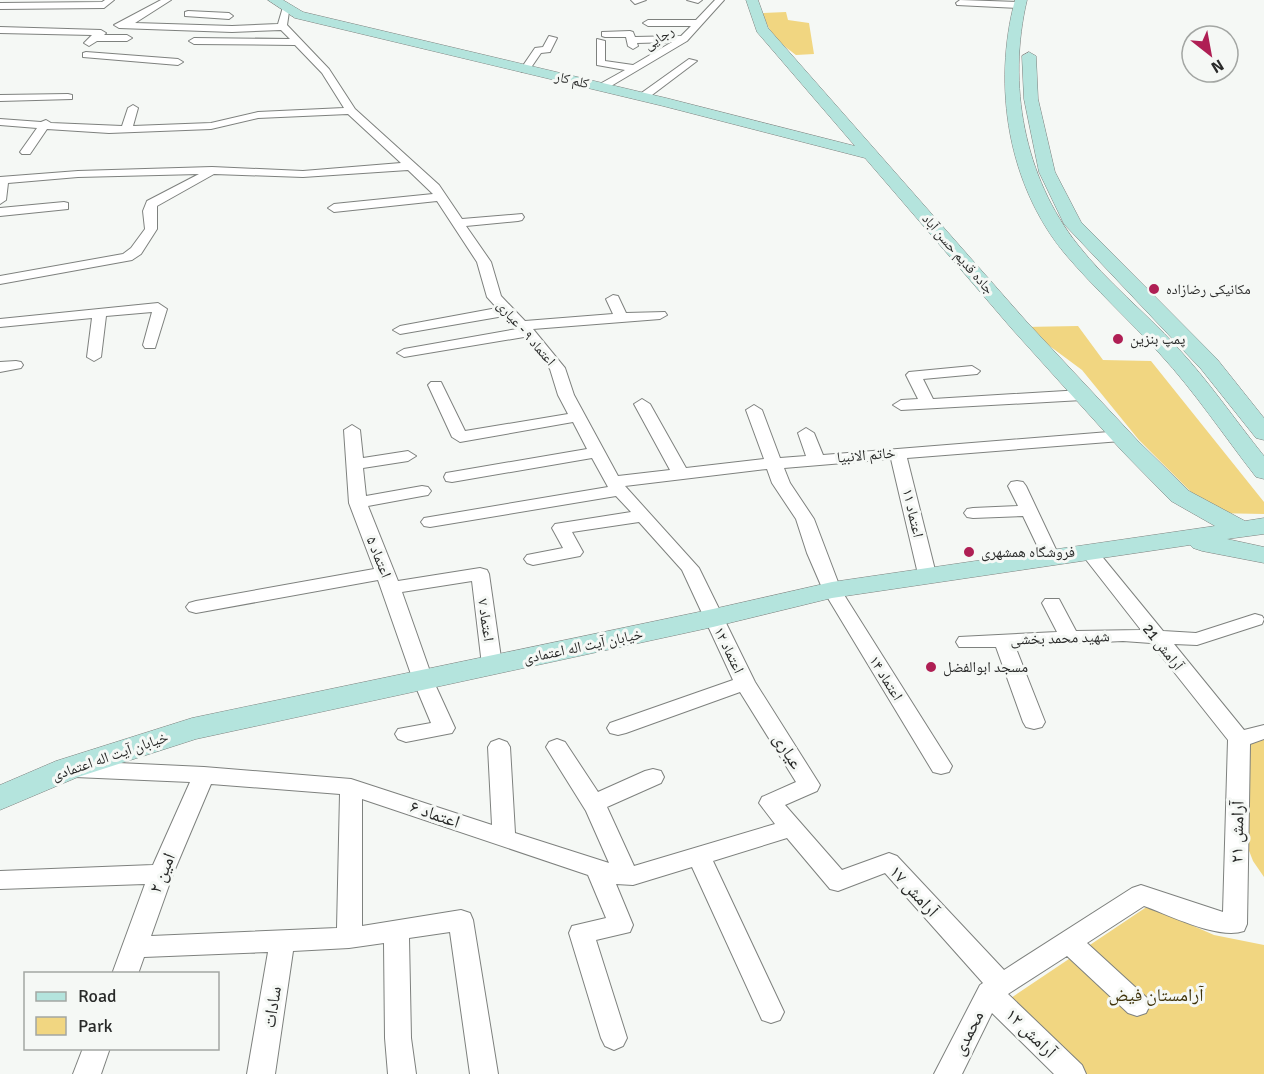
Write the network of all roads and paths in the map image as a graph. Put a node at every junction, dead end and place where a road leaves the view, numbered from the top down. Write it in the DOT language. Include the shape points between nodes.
graph roads {
  1 [pos="51,0"];
  2 [pos="110,0"];
  3 [pos="167,0"];
  4 [pos="642,0"];
  5 [pos="692,0"];
  6 [pos="698,0"];
  7 [pos="720,0"];
  8 [pos="752,0"];
  9 [pos="635,1"];
  10 [pos="1026,2"];
  11 [pos="281,3"];
  12 [pos="960,3"];
  13 [pos="42,5"];
  14 [pos="0,6"];
  15 [pos="145,13"];
  16 [pos="168,14"];
  17 [pos="188,14"];
  18 [pos="84,15"];
  19 [pos="211,15"];
  20 [pos="230,16"];
  21 [pos="676,16"];
  22 [pos="700,19"];
  23 [pos="26,22"];
  24 [pos="648,23"];
  25 [pos="283,27"];
  26 [pos="106,29"];
  27 [pos="196,29"];
  28 [pos="209,29"];
  29 [pos="0,30"];
  30 [pos="17,30"];
  31 [pos="127,38"];
  32 [pos="552,38"];
  33 [pos="684,39"];
  34 [pos="631,40"];
  35 [pos="194,41"];
  36 [pos="297,42"];
  37 [pos="0,44"];
  38 [pos="633,51"];
  39 [pos="86,55"];
  40 [pos="178,62"];
  41 [pos="639,65"];
  42 [pos="525,70"];
  43 [pos="168,71"];
  44 [pos="602,87"];
  45 [pos="644,96"];
  46 [pos="68,97"];
  47 [pos="0,98"];
  48 [pos="133,108"];
  49 [pos="351,111"];
  50 [pos="0,122"];
  51 [pos="46,123"];
  52 [pos="127,129"];
  53 [pos="873,155"];
  54 [pos="413,166"];
  55 [pos="212,170"];
  56 [pos="78,174"];
  57 [pos="26,178"];
  58 [pos="71,190"];
  59 [pos="440,197"];
  60 [pos="0,200"];
  61 [pos="64,206"];
  62 [pos="334,208"];
  63 [pos="0,212"];
  64 [pos="518,218"];
  65 [pos="458,223"];
  66 [pos="0,280"];
  67 [pos="614,298"];
  68 [pos="506,311"];
  69 [pos="100,312"];
  70 [pos="660,315"];
  71 [pos="621,317"];
  72 [pos="0,323"];
  73 [pos="524,329"];
  74 [pos="400,330"];
  75 [pos="150,345"];
  76 [pos="404,353"];
  77 [pos="94,357"];
  78 [pos="16,365"];
  79 [pos="0,367"];
  80 [pos="972,371"];
  81 [pos="436,385"];
  82 [pos="1082,395"];
  83 [pos="642,404"];
  84 [pos="928,404"];
  85 [pos="901,405"];
  86 [pos="754,410"];
  87 [pos="577,417"];
  88 [pos="352,430"];
  89 [pos="806,433"];
  90 [pos="1264,433"];
  91 [pos="1120,436"];
  92 [pos="596,452"];
  93 [pos="898,453"];
  94 [pos="408,456"];
  95 [pos="816,459"];
  96 [pos="774,463"];
  97 [pos="355,465"];
  98 [pos="1264,472"];
  99 [pos="680,473"];
  100 [pos="452,477"];
  101 [pos="617,486"];
  102 [pos="1017,486"];
  103 [pos="422,491"];
  104 [pos="1180,496"];
  105 [pos="358,502"];
  106 [pos="1028,511"];
  107 [pos="973,513"];
  108 [pos="642,516"];
  109 [pos="430,522"];
  110 [pos="1256,530"];
  111 [pos="1178,540"];
  112 [pos="1089,552"];
  113 [pos="1264,553"];
  114 [pos="1051,558"];
  115 [pos="533,559"];
  116 [pos="927,574"];
  117 [pos="388,580"];
  118 [pos="832,590"];
  119 [pos="1052,603"];
  120 [pos="196,607"];
  121 [pos="713,618"];
  122 [pos="1255,620"];
  123 [pos="1154,636"];
  124 [pos="1070,638"];
  125 [pos="1003,640"];
  126 [pos="966,642"];
  127 [pos="492,665"];
  128 [pos="423,680"];
  129 [pos="746,683"];
  130 [pos="1034,722"];
  131 [pos="618,728"];
  132 [pos="1264,732"];
  133 [pos="406,734"];
  134 [pos="1239,739"];
  135 [pos="499,747"];
  136 [pos="557,747"];
  137 [pos="941,766"];
  138 [pos="67,769"];
  139 [pos="204,775"];
  140 [pos="653,777"];
  141 [pos="351,787"];
  142 [pos="0,798"];
  143 [pos="595,803"];
  144 [pos="792,828"];
  145 [pos="504,838"];
  146 [pos="699,856"];
  147 [pos="597,869"];
  148 [pos="161,874"];
  149 [pos="626,876"];
  150 [pos="1,881"];
  151 [pos="396,931"];
  152 [pos="349,938"];
  153 [pos="282,940"];
  154 [pos="1069,942"];
  155 [pos="135,947"];
  156 [pos="126,972"];
  157 [pos="995,989"];
  158 [pos="1137,1005"];
  159 [pos="771,1012"];
  160 [pos="614,1038"];
  161 [pos="96,1050"];
  162 [pos="87,1074"];
  163 [pos="261,1074"];
  164 [pos="402,1074"];
  165 [pos="484,1074"];
  166 [pos="948,1074"];
  167 [pos="1072,1074"];
  1 -- 13 [label="street"];
  2 -- 13 [label="street" via="104,5"];
  3 -- 15 [label="street"];
  4 -- 9 [label="street"];
  5 -- 6 [label="street"];
  7 -- 22 [label="street, رجایی"];
  8 -- 53 [label="street, جاده قدیم حسن آباد" via="762,29"];
  10 -- 12 [label="street"];
  10 -- 90 [label="street" via="1031,99 1047,172 1073,224 1209,364"];
  10 -- 98 [label="street" via="1012,67 1013,103 1017,132 1040,204 1072,250 1170,352"];
  11 -- 25 [label="street"];
  11 -- 42 [label="street, کلم کار" via="299,15"];
  13 -- 14 [label="street"];
  13 -- 18 [label="street" via="34,14"];
  15 -- 16 [label="street"];
  15 -- 26 [label="street"];
  17 -- 19 [label="street"];
  19 -- 20 [label="street"];
  19 -- 27 [label="street"];
  21 -- 22 [label="street" via="680,13"];
  22 -- 24 [label="street"];
  22 -- 33 [label="street, رجایی"];
  23 -- 30 [label="street"];
  25 -- 28 [label="street"];
  25 -- 36 [label="street, اعتماد ۹ - عیاری"];
  26 -- 27 [label="street"];
  26 -- 30 [label="street"];
  26 -- 31 [label="street"];
  27 -- 28 [label="street"];
  28 -- 35 [label="street"];
  29 -- 30 [label="street"];
  30 -- 37 [label="street"];
  32 -- 42 [label="street" via="547,50 538,50"];
  33 -- 34 [label="street"];
  33 -- 41 [label="street, رجایی"];
  34 -- 38 [label="street"];
  34 -- 41 [label="street" via="630,34 603,38 600,63"];
  35 -- 36 [label="street"];
  35 -- 40 [label="street"];
  36 -- 49 [label="street, اعتماد ۹ - عیاری" via="326,71"];
  39 -- 40 [label="street"];
  40 -- 43 [label="street"];
  41 -- 44 [label="street, رجایی"];
  41 -- 45 [label="street" via="688,64"];
  42 -- 44 [label="street, کلم کار"];
  44 -- 45 [label="street, کلم کار"];
  45 -- 53 [label="street, کلم کار"];
  46 -- 47 [label="street"];
  48 -- 52 [label="street"];
  49 -- 52 [label="street" via="258,115 211,126"];
  49 -- 54 [label="street, اعتماد ۹ - عیاری"];
  50 -- 51 [label="street"];
  51 -- 52 [label="street"];
  51 -- 57 [label="street" via="27,155"];
  53 -- 82 [label="street, جاده قدیم حسن آباد"];
  54 -- 55 [label="street" via="287,174"];
  54 -- 59 [label="street, اعتماد ۹ - عیاری"];
  55 -- 56 [label="street"];
  55 -- 66 [label="street" via="151,204 151,229 131,255 121,260"];
  56 -- 57 [label="street"];
  56 -- 58 [label="street"];
  57 -- 60 [label="street" via="2,180"];
  59 -- 62 [label="street"];
  59 -- 65 [label="street, اعتماد ۹ - عیاری"];
  61 -- 63 [label="street"];
  64 -- 65 [label="street"];
  65 -- 68 [label="street, اعتماد ۹ - عیاری" via="484,262 494,297"];
  67 -- 71 [label="street"];
  68 -- 73 [label="street, اعتماد ۹ - عیاری"];
  68 -- 74 [label="street"];
  69 -- 72 [label="street"];
  69 -- 75 [label="street" via="160,308"];
  69 -- 77 [label="street"];
  70 -- 71 [label="street"];
  71 -- 73 [label="street"];
  73 -- 76 [label="street"];
  73 -- 87 [label="street, اعتماد ۹ - عیاری" via="557,368"];
  78 -- 79 [label="street"];
  80 -- 84 [label="street" via="914,375"];
  81 -- 87 [label="street" via="460,437"];
  82 -- 84 [label="street"];
  82 -- 91 [label="street, جاده قدیم حسن آباد"];
  83 -- 99 [label="street"];
  84 -- 85 [label="street"];
  86 -- 96 [label="street, اعتماد ۱۴"];
  87 -- 92 [label="street, اعتماد ۹ - عیاری"];
  88 -- 97 [label="street, اعتماد ۵"];
  89 -- 95 [label="street"];
  91 -- 93 [label="street, خاتم الانبیا"];
  91 -- 104 [label="street, جاده قدیم حسن آباد"];
  92 -- 100 [label="street"];
  92 -- 101 [label="street, اعتماد ۹ - عیاری"];
  93 -- 95 [label="street, خاتم الانبیا"];
  93 -- 116 [label="street, اعتماد ۱۱"];
  94 -- 97 [label="street"];
  95 -- 96 [label="street, خاتم الانبیا"];
  96 -- 99 [label="street, خاتم الانبیا"];
  96 -- 118 [label="street, اعتماد ۱۴" via="781,483 805,519"];
  97 -- 105 [label="street, اعتماد ۵"];
  99 -- 101 [label="street, خاتم الانبیا"];
  101 -- 108 [label="street, اعتماد ۹ - عیاری"];
  101 -- 109 [label="street, خاتم الانبیا"];
  102 -- 106 [label="street"];
  103 -- 105 [label="street"];
  104 -- 110 [label="street, جاده قدیم حسن آباد"];
  104 -- 111 [label="street"];
  105 -- 117 [label="street, اعتماد ۵"];
  106 -- 107 [label="street"];
  106 -- 114 [label="street"];
  108 -- 115 [label="street" via="561,528 574,552"];
  108 -- 121 [label="street, اعتماد ۹ - عیاری" via="690,568"];
  110 -- 111 [label="street"];
  110 -- 113 [label="street"];
  111 -- 112 [label="street, خیابان آیت اله اعتمادی"];
  111 -- 113 [label="street"];
  112 -- 114 [label="street, خیابان آیت اله اعتمادی"];
  112 -- 123 [label="street, آرامش 21"];
  114 -- 116 [label="street, خیابان آیت اله اعتمادی"];
  116 -- 118 [label="street, خیابان آیت اله اعتمادی"];
  117 -- 120 [label="street"];
  117 -- 127 [label="street, اعتماد ۷" via="480,574"];
  117 -- 128 [label="street, اعتماد ۵"];
  118 -- 121 [label="street, خیابان آیت اله اعتمادی"];
  118 -- 137 [label="street, اعتماد ۱۴"];
  119 -- 124 [label="street"];
  121 -- 127 [label="street, خیابان آیت اله اعتمادی"];
  121 -- 129 [label="street, اعتماد ۱۲"];
  122 -- 123 [label="street, شهید محمد بخشی" via="1197,639"];
  123 -- 124 [label="street, شهید محمد بخشی"];
  123 -- 134 [label="street, آرامش 21"];
  124 -- 125 [label="street, شهید محمد بخشی"];
  125 -- 126 [label="street, شهید محمد بخشی"];
  125 -- 130 [label="street"];
  127 -- 128 [label="street, خیابان آیت اله اعتمادی"];
  128 -- 133 [label="street, اعتماد ۵" via="444,728"];
  128 -- 138 [label="street, خیابان آیت اله اعتمادی" via="192,729"];
  129 -- 131 [label="street"];
  129 -- 144 [label="street, عیاری" via="808,785 770,802"];
  132 -- 134 [label="street"];
  134 -- 154 [label="street, آرامش ۲۱" via="1234,924 1141,895"];
  135 -- 145 [label="street"];
  136 -- 143 [label="street"];
  138 -- 139 [label="street, اعتماد ۶"];
  138 -- 142 [label="street, خیابان آیت اله اعتمادی"];
  139 -- 141 [label="street, اعتماد ۶"];
  139 -- 148 [label="street, امین ۲"];
  140 -- 143 [label="street"];
  141 -- 145 [label="street, اعتماد ۶"];
  141 -- 152 [label="street"];
  143 -- 149 [label="street"];
  144 -- 146 [label="street, اعتماد ۶"];
  144 -- 157 [label="street, آرامش ۱۷" via="838,882 889,862"];
  145 -- 147 [label="street, اعتماد ۶"];
  146 -- 149 [label="street, اعتماد ۶"];
  146 -- 159 [label="street"];
  147 -- 149 [label="street, اعتماد ۶"];
  147 -- 160 [label="street" via="621,925 581,933"];
  148 -- 150 [label="street"];
  148 -- 155 [label="street, امین ۲"];
  151 -- 152 [label="street"];
  151 -- 164 [label="street"];
  151 -- 165 [label="street" via="461,920"];
  152 -- 153 [label="street"];
  153 -- 155 [label="street"];
  153 -- 163 [label="street, سادات"];
  154 -- 157 [label="street"];
  154 -- 158 [label="street"];
  155 -- 156 [label="street, امین ۲"];
  157 -- 166 [label="street, محمدی"];
  157 -- 167 [label="street, آرامش ۱۲"];
  161 -- 162 [label="street"];
}
